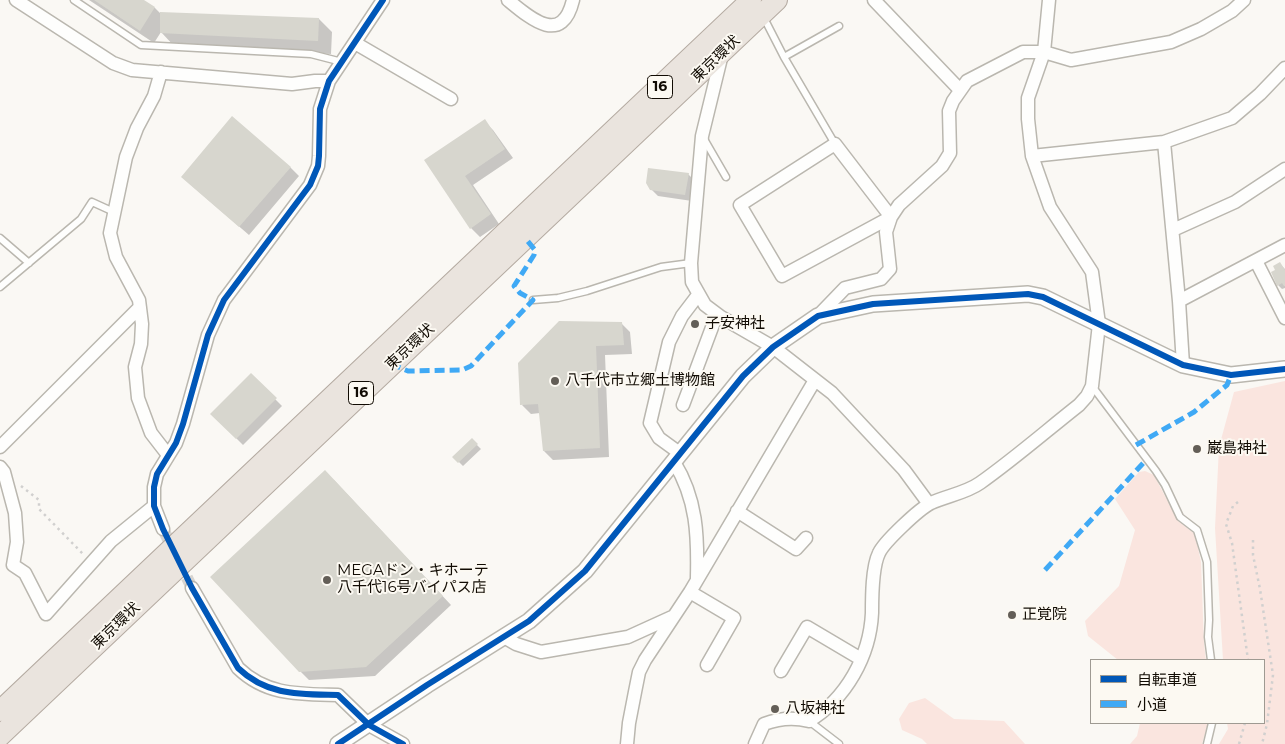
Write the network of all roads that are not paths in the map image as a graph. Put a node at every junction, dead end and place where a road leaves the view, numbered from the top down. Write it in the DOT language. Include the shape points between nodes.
graph roads {
  1 [pos="16,0"];
  2 [pos="74,0"];
  3 [pos="383,0"];
  4 [pos="508,0"];
  5 [pos="573,0"];
  6 [pos="736,0"];
  7 [pos="777,0"];
  8 [pos="874,0"];
  9 [pos="1049,0"];
  10 [pos="1244,0"];
  11 [pos="756,7"];
  12 [pos="729,20"];
  13 [pos="839,26"];
  14 [pos="355,43"];
  15 [pos="723,51"];
  16 [pos="1044,52"];
  17 [pos="784,57"];
  18 [pos="342,62"];
  19 [pos="1285,68"];
  20 [pos="161,72"];
  21 [pos="330,81"];
  22 [pos="960,90"];
  23 [pos="451,99"];
  24 [pos="702,136"];
  25 [pos="1164,142"];
  26 [pos="835,144"];
  27 [pos="1032,156"];
  28 [pos="1284,172"];
  29 [pos="726,176"];
  30 [pos="114,212"];
  31 [pos="891,217"];
  32 [pos="1173,230"];
  33 [pos="0,238"];
  34 [pos="1285,245"];
  35 [pos="1256,261"];
  36 [pos="29,263"];
  37 [pos="691,263"];
  38 [pos="0,287"];
  39 [pos="698,295"];
  40 [pos="533,300"];
  41 [pos="1179,301"];
  42 [pos="140,307"];
  43 [pos="717,314"];
  44 [pos="818,316"];
  45 [pos="1285,318"];
  46 [pos="1099,324"];
  47 [pos="772,347"];
  48 [pos="1183,365"];
  49 [pos="1285,368"];
  50 [pos="816,380"];
  51 [pos="1092,386"];
  52 [pos="683,405"];
  53 [pos="0,447"];
  54 [pos="168,455"];
  55 [pos="677,458"];
  56 [pos="2,470"];
  57 [pos="929,504"];
  58 [pos="154,506"];
  59 [pos="737,511"];
  60 [pos="163,529"];
  61 [pos="806,538"];
  62 [pos="697,579"];
  63 [pos="192,588"];
  64 [pos="690,592"];
  65 [pos="672,617"];
  66 [pos="504,636"];
  67 [pos="861,658"];
  68 [pos="1211,659"];
  69 [pos="707,664"];
  70 [pos="781,670"];
  71 [pos="0,711"];
  72 [pos="809,721"];
  73 [pos="368,724"];
  74 [pos="1212,724"];
  75 [pos="0,736"];
  76 [pos="338,744"];
  77 [pos="403,744"];
  78 [pos="627,744"];
  79 [pos="755,744"];
  80 [pos="839,744"];
  81 [pos="1206,744"];
  1 -- 20 [label="street" via="113,63 132,70"];
  2 -- 18 [label="lane" via="141,45 311,54"];
  3 -- 14 [label="street"];
  4 -- 5 [label="street" via="536,22 555,26 568,14"];
  6 -- 12 [label="street"];
  7 -- 11 [label="highway, 東京環状 / 16"];
  8 -- 22 [label="street"];
  9 -- 16 [label="street"];
  10 -- 16 [label="street" via="1201,30 1171,42 1070,60"];
  11 -- 12 [label="highway, 東京環状 / 16"];
  11 -- 15 [label="highway, 東京環状 / 16"];
  11 -- 17 [label="lane"];
  12 -- 15 [label="street"];
  12 -- 71 [label="highway, 東京環状 / 16"];
  13 -- 17 [label="lane"];
  14 -- 18 [label="street"];
  14 -- 23 [label="street"];
  15 -- 24 [label="street"];
  15 -- 75 [label="highway, 東京環状 / 16"];
  16 -- 22 [label="street" via="1023,52 967,81"];
  16 -- 27 [label="street" via="1028,98"];
  17 -- 26 [label="lane"];
  18 -- 21 [label="street"];
  19 -- 25 [label="street" via="1232,118"];
  20 -- 21 [label="street" via="292,84"];
  20 -- 30 [label="street" via="154,96 126,157"];
  21 -- 54 [label="street" via="320,109 319,156 314,176 224,300 208,335 184,424"];
  22 -- 31 [label="street" via="949,111 950,153 942,166 899,205"];
  24 -- 29 [label="lane"];
  24 -- 37 [label="street"];
  25 -- 27 [label="street"];
  25 -- 32 [label="street"];
  26 -- 31 [label="street"];
  26 -- 31 [label="street" via="740,205 782,276"];
  27 -- 46 [label="street" via="1050,207 1092,272"];
  28 -- 32 [label="street" via="1235,202"];
  30 -- 36 [label="lane" via="92,202 81,219"];
  30 -- 42 [label="street" via="110,233 116,257"];
  31 -- 44 [label="street" via="886,232 890,270 881,279 845,288"];
  32 -- 41 [label="street"];
  33 -- 36 [label="lane"];
  34 -- 35 [label="street"];
  35 -- 41 [label="street"];
  35 -- 45 [label="street"];
  36 -- 38 [label="lane"];
  37 -- 39 [label="street" via="692,282"];
  37 -- 40 [label="lane" via="661,267 558,298"];
  39 -- 43 [label="street"];
  39 -- 55 [label="street" via="682,316 669,342 650,423"];
  41 -- 48 [label="street"];
  42 -- 53 [label="street"];
  42 -- 54 [label="street" via="142,324 135,366 138,398 151,433"];
  43 -- 47 [label="street"];
  43 -- 52 [label="street"];
  44 -- 46 [label="street" via="873,304 1028,294 1043,297"];
  44 -- 47 [label="street"];
  46 -- 48 [label="street"];
  46 -- 51 [label="street"];
  47 -- 50 [label="street"];
  47 -- 55 [label="street" via="743,376"];
  48 -- 49 [label="street" via="1231,375"];
  50 -- 57 [label="street" via="904,470"];
  50 -- 59 [label="street"];
  51 -- 57 [label="street" via="1079,405 978,484"];
  51 -- 68 [label="lane" via="1156,470 1180,517 1197,530 1207,562"];
  54 -- 58 [label="street" via="157,474"];
  55 -- 62 [label="street" via="690,494 696,524"];
  55 -- 66 [label="street" via="585,571 528,621"];
  56 -- 58 [label="street" via="15,513 17,542 12,565 25,573 46,614 111,541"];
  57 -- 67 [label="street" via="894,534 878,553 872,583 869,637"];
  58 -- 60 [label="street"];
  59 -- 61 [label="street" via="796,549"];
  59 -- 62 [label="street"];
  62 -- 64 [label="street"];
  63 -- 73 [label="street" via="238,668 247,677 265,688 285,692 338,695"];
  64 -- 65 [label="street"];
  64 -- 69 [label="street" via="734,618"];
  65 -- 66 [label="street" via="628,637 541,652 516,644"];
  65 -- 78 [label="street" via="639,672"];
  66 -- 73 [label="street"];
  67 -- 70 [label="street" via="807,626"];
  67 -- 72 [label="street" via="835,701"];
  72 -- 79 [label="street" via="796,718 764,724"];
  72 -- 80 [label="lane"];
  73 -- 76 [label="street"];
  73 -- 77 [label="street"];
  74 -- 81 [label="lane"];
}
